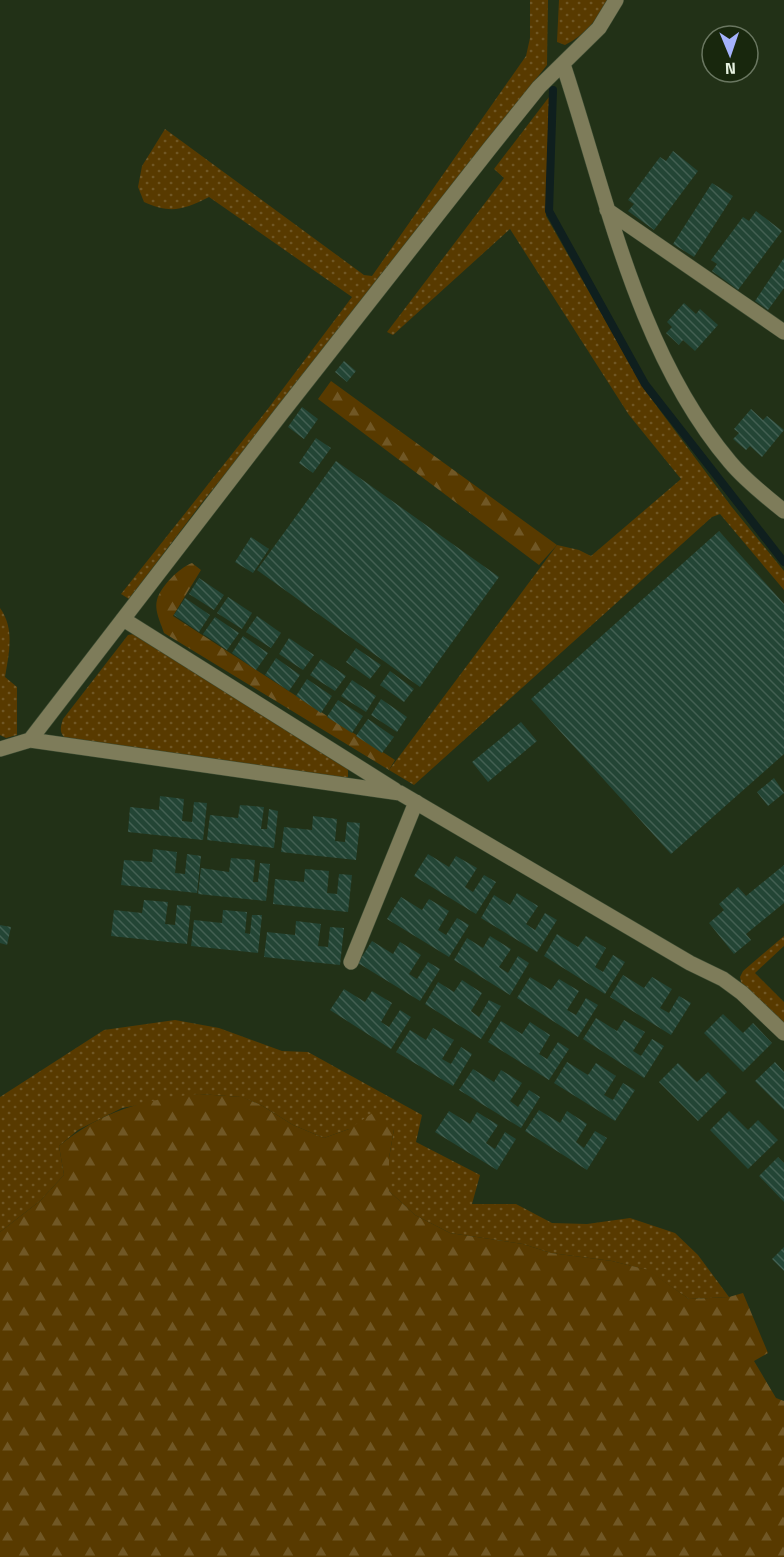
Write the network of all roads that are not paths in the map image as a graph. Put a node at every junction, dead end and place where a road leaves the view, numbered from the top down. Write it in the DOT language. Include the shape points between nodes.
graph roads {
  1 [pos="616,0"];
  2 [pos="563,64"];
  3 [pos="607,210"];
  4 [pos="784,332"];
  5 [pos="784,511"];
  6 [pos="123,619"];
  7 [pos="30,740"];
  8 [pos="0,749"];
  9 [pos="400,793"];
  10 [pos="416,802"];
  11 [pos="351,962"];
  12 [pos="784,1033"];
  1 -- 2 [label="street" via="599,27"];
  2 -- 3 [label="street"];
  2 -- 6 [label="street" via="539,87 483,157"];
  3 -- 4 [label="street"];
  3 -- 5 [label="street" via="658,347 700,422 730,463"];
  6 -- 7 [label="street"];
  6 -- 9 [label="street"];
  7 -- 8 [label="street"];
  7 -- 9 [label="street"];
  9 -- 10 [label="street"];
  10 -- 11 [label="street"];
  10 -- 12 [label="street" via="723,979"];
}
